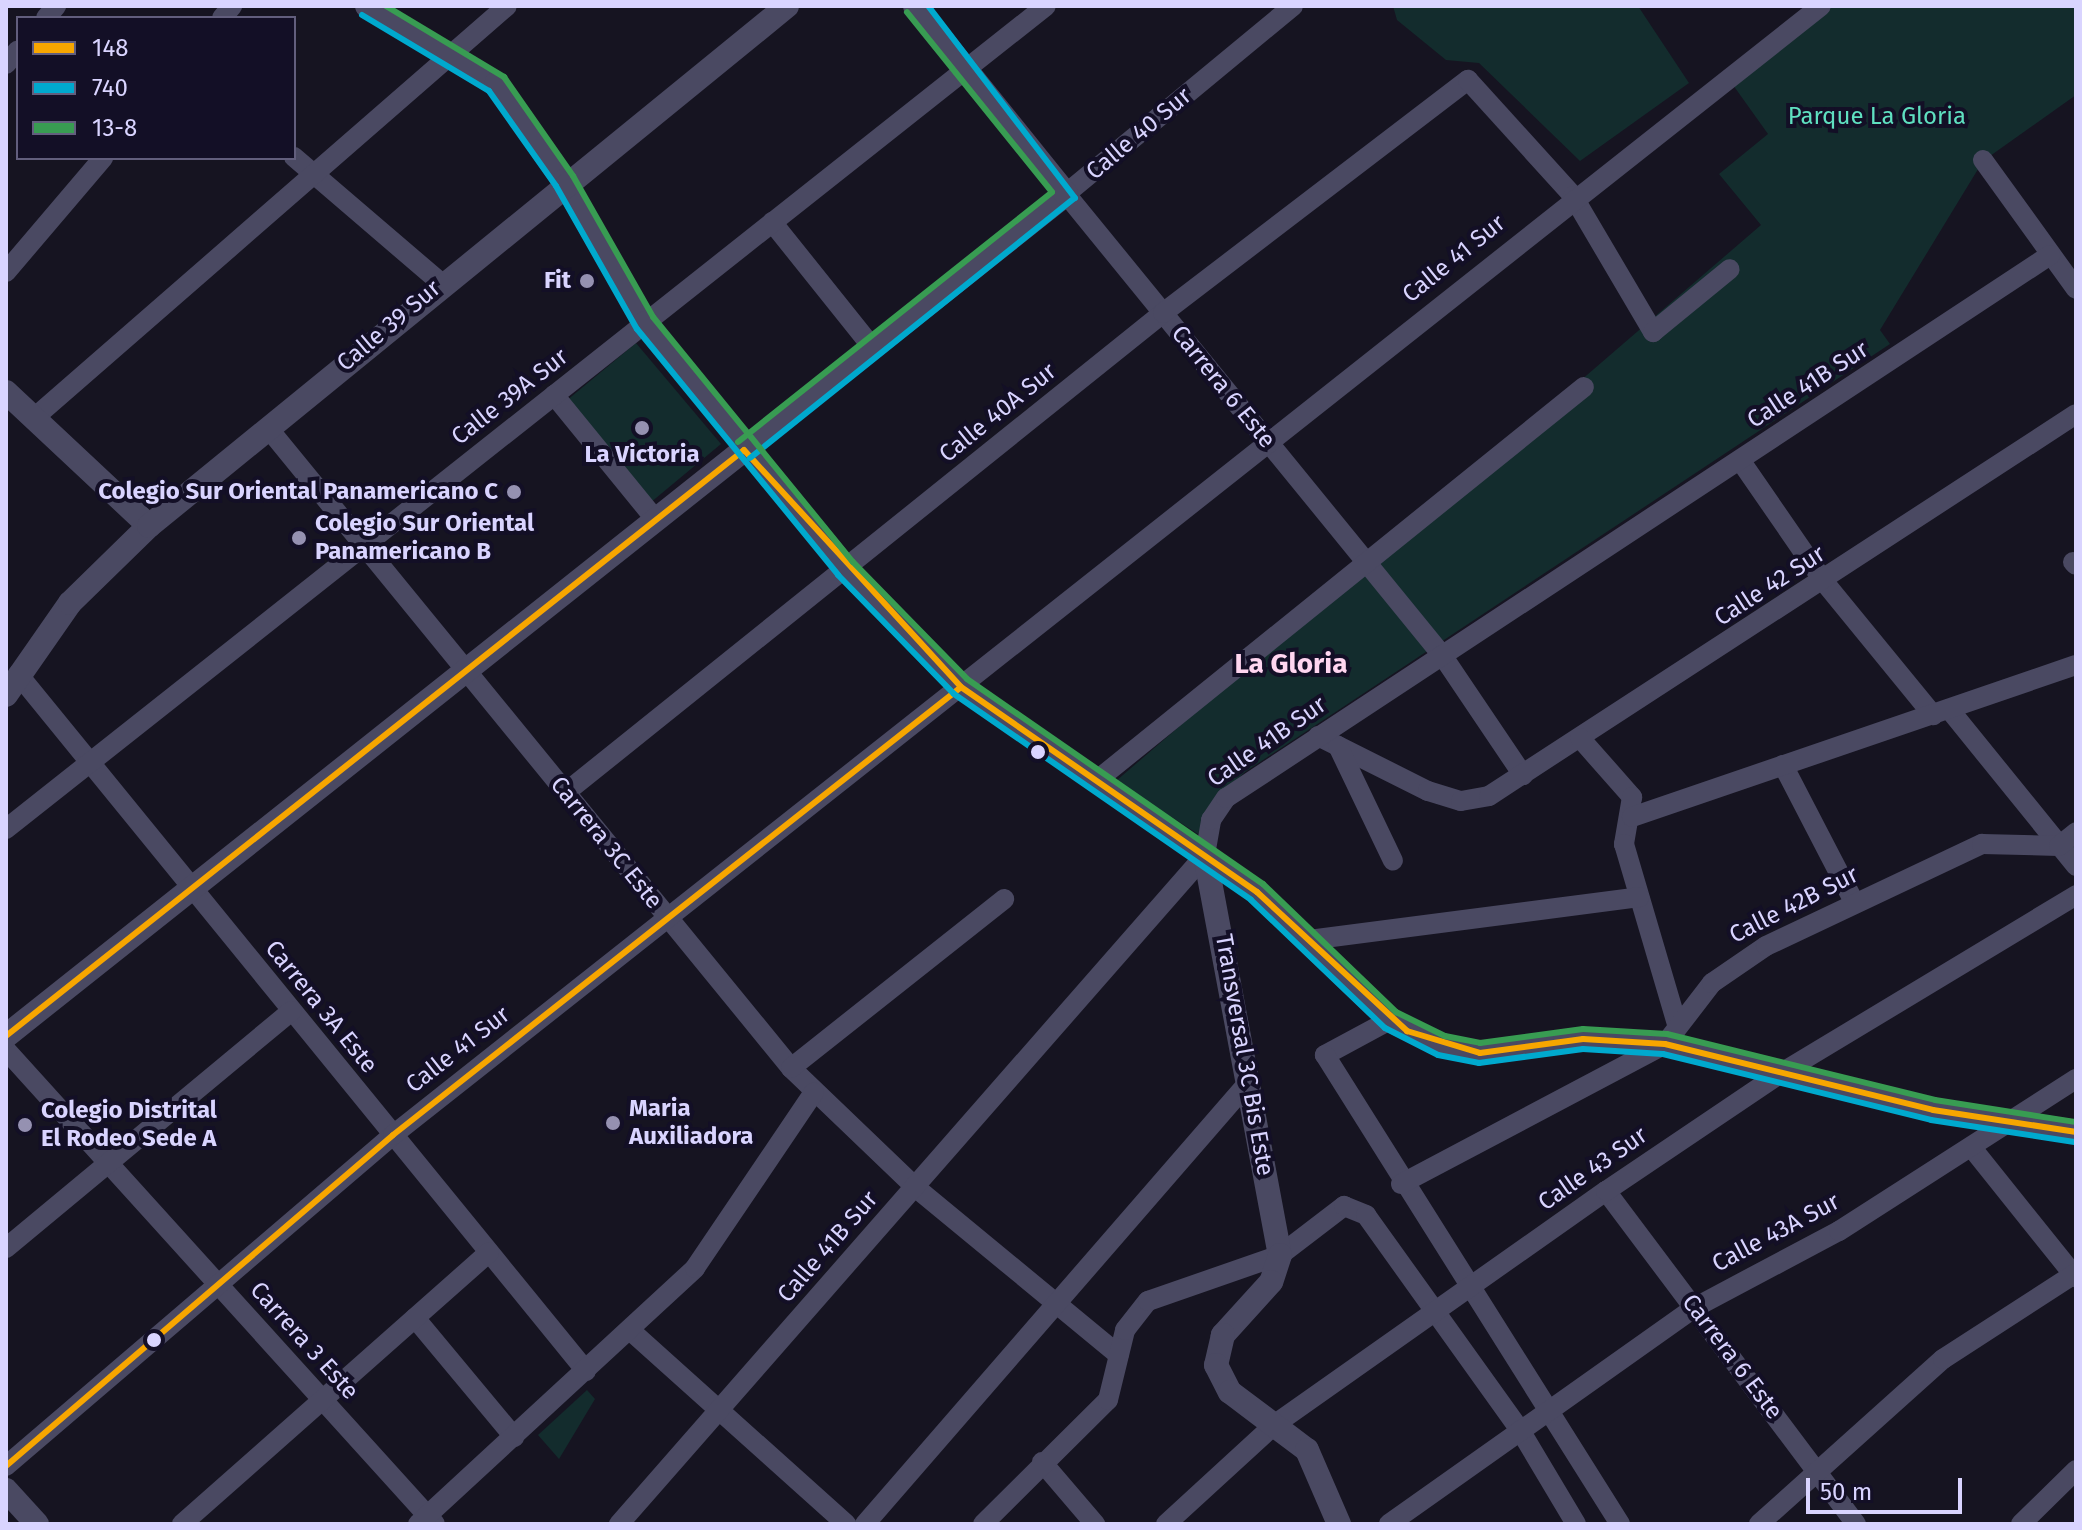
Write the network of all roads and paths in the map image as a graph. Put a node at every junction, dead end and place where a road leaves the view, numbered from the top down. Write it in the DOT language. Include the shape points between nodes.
graph roads {
  1 [pos="367,6"];
  2 [pos="507,6"];
  3 [pos="787,6"];
  4 [pos="915,6"];
  5 [pos="1046,6"];
  6 [pos="1293,6"];
  7 [pos="1821,6"];
  8 [pos="453,53"];
  9 [pos="966,70"];
  10 [pos="296,159"];
  11 [pos="101,160"];
  12 [pos="1983,160"];
  13 [pos="316,175"];
  14 [pos="564,181"];
  15 [pos="1066,194"];
  16 [pos="1573,196"];
  17 [pos="772,222"];
  18 [pos="2050,255"];
  19 [pos="1730,269"];
  20 [pos="6,272"];
  21 [pos="440,282"];
  22 [pos="2076,289"];
  23 [pos="1163,313"];
  24 [pos="645,323"];
  25 [pos="873,348"];
  26 [pos="1584,387"];
  27 [pos="6,392"];
  28 [pos="554,395"];
  29 [pos="2076,414"];
  30 [pos="34,418"];
  31 [pos="268,428"];
  32 [pos="1268,441"];
  33 [pos="744,450"];
  34 [pos="1740,460"];
  35 [pos="656,520"];
  36 [pos="149,526"];
  37 [pos="364,546"];
  38 [pos="1367,563"];
  39 [pos="846,569"];
  40 [pos="1825,583"];
  41 [pos="1442,655"];
  42 [pos="2076,665"];
  43 [pos="466,671"];
  44 [pos="12,685"];
  45 [pos="961,687"];
  46 [pos="1941,712"];
  47 [pos="1318,736"];
  48 [pos="1580,738"];
  49 [pos="1338,746"];
  50 [pos="93,761"];
  51 [pos="1783,765"];
  52 [pos="1523,775"];
  53 [pos="1096,781"];
  54 [pos="565,793"];
  55 [pos="1632,817"];
  56 [pos="6,829"];
  57 [pos="2076,832"];
  58 [pos="2059,846"];
  59 [pos="1205,855"];
  60 [pos="1393,861"];
  61 [pos="2076,866"];
  62 [pos="191,889"];
  63 [pos="2076,895"];
  64 [pos="1639,897"];
  65 [pos="1004,899"];
  66 [pos="1854,902"];
  67 [pos="667,919"];
  68 [pos="1309,940"];
  69 [pos="291,1011"];
  70 [pos="1390,1020"];
  71 [pos="1671,1034"];
  72 [pos="6,1036"];
  73 [pos="6,1050"];
  74 [pos="791,1068"];
  75 [pos="1778,1075"];
  76 [pos="2076,1079"];
  77 [pos="1247,1084"];
  78 [pos="814,1092"];
  79 [pos="2010,1124"];
  80 [pos="2076,1132"];
  81 [pos="393,1135"];
  82 [pos="1972,1148"];
  83 [pos="104,1160"];
  84 [pos="1401,1184"];
  85 [pos="915,1187"];
  86 [pos="1606,1191"];
  87 [pos="6,1248"];
  88 [pos="489,1252"];
  89 [pos="1280,1255"];
  90 [pos="2075,1275"];
  91 [pos="215,1282"];
  92 [pos="1468,1289"];
  93 [pos="1056,1304"];
  94 [pos="1694,1308"];
  95 [pos="1433,1316"];
  96 [pos="415,1318"];
  97 [pos="631,1331"];
  98 [pos="1119,1355"];
  99 [pos="586,1371"];
  100 [pos="323,1400"];
  101 [pos="1550,1410"];
  102 [pos="718,1413"];
  103 [pos="1274,1425"];
  104 [pos="1520,1430"];
  105 [pos="514,1437"];
  106 [pos="1042,1462"];
  107 [pos="6,1466"];
  108 [pos="2076,1470"];
  109 [pos="1820,1472"];
  110 [pos="6,1490"];
  111 [pos="426,1521"];
  112 [pos="620,1523"];
  113 [pos="37,1524"];
  114 [pos="182,1524"];
  115 [pos="846,1524"];
  116 [pos="865,1524"];
  117 [pos="983,1524"];
  118 [pos="1095,1524"];
  119 [pos="1166,1524"];
  120 [pos="1339,1524"];
  121 [pos="1389,1524"];
  122 [pos="1576,1524"];
  123 [pos="1620,1524"];
  124 [pos="1759,1524"];
  125 [pos="1856,1524"];
  126 [pos="2021,1524"];
  1 -- 8 [label="street"];
  2 -- 8 [label="street"];
  3 -- 14 [label="street, Calle 39 Sur"];
  4 -- 9 [label="street, Carrera 6 Este"];
  5 -- 9 [label="street, Calle 39A Sur"];
  6 -- 15 [label="street, Calle 40 Sur"];
  7 -- 16 [label="street, Calle 41 Sur"];
  8 -- 13 [label="street"];
  8 -- 14 [label="street" via="508,97"];
  9 -- 15 [label="street, Carrera 6 Este"];
  9 -- 17 [label="street, Calle 39A Sur"];
  10 -- 13 [label="street"];
  11 -- 20 [label="street"];
  12 -- 18 [label="street"];
  13 -- 21 [label="street"];
  13 -- 30 [label="street"];
  14 -- 21 [label="street, Calle 39 Sur"];
  14 -- 24 [label="street"];
  15 -- 23 [label="street, Carrera 6 Este"];
  15 -- 25 [label="street, Calle 40 Sur"];
  16 -- 19 [label="street" via="1653,332"];
  16 -- 23 [label="street, Calle 40A Sur" via="1468,80"];
  16 -- 32 [label="street, Calle 41 Sur"];
  17 -- 24 [label="street, Calle 39A Sur"];
  17 -- 25 [label="street"];
  18 -- 22 [label="street"];
  18 -- 34 [label="street, Calle 41B Sur"];
  21 -- 31 [label="street, Calle 39 Sur"];
  23 -- 32 [label="street, Carrera 6 Este"];
  23 -- 39 [label="street, Calle 40A Sur"];
  24 -- 28 [label="street, Calle 39A Sur"];
  24 -- 33 [label="street"];
  25 -- 33 [label="street, Calle 40 Sur"];
  26 -- 38 [label="street"];
  27 -- 30 [label="street"];
  28 -- 35 [label="street"];
  28 -- 37 [label="street, Calle 39A Sur"];
  29 -- 40 [label="street, Calle 42 Sur"];
  30 -- 36 [label="street"];
  31 -- 36 [label="street, Calle 39 Sur"];
  31 -- 37 [label="street, Carrera 3C Este"];
  32 -- 38 [label="street, Carrera 6 Este"];
  32 -- 45 [label="street, Calle 41 Sur"];
  33 -- 35 [label="street, Calle 40 Sur"];
  33 -- 39 [label="street"];
  34 -- 40 [label="street"];
  34 -- 41 [label="street, Calle 41B Sur"];
  35 -- 43 [label="street, Calle 40 Sur"];
  36 -- 44 [label="street, Calle 39 Sur" via="70,603"];
  37 -- 43 [label="street, Carrera 3C Este"];
  37 -- 50 [label="street, Calle 39A Sur"];
  38 -- 41 [label="street, Carrera 6 Este"];
  38 -- 53 [label="street"];
  39 -- 45 [label="street"];
  39 -- 54 [label="street, Calle 40A Sur"];
  40 -- 46 [label="street"];
  40 -- 48 [label="street, Calle 42 Sur"];
  41 -- 47 [label="street, Calle 41B Sur"];
  41 -- 52 [label="street, Carrera 6 Este"];
  42 -- 46 [label="street"];
  43 -- 54 [label="street, Carrera 3C Este"];
  43 -- 62 [label="street, Calle 40 Sur"];
  44 -- 50 [label="street, Carrera 3A Este"];
  45 -- 53 [label="street"];
  45 -- 67 [label="street, Calle 41 Sur"];
  46 -- 51 [label="street"];
  46 -- 58 [label="street"];
  47 -- 49 [label="street"];
  47 -- 59 [label="street, Calle 41B Sur" via="1218,805"];
  48 -- 52 [label="street, Calle 42 Sur"];
  48 -- 55 [label="street" via="1632,797"];
  49 -- 52 [label="street, Calle 42 Sur" via="1443,797 1489,796"];
  49 -- 60 [label="street"];
  50 -- 56 [label="street, Calle 39A Sur"];
  50 -- 62 [label="street, Carrera 3A Este"];
  51 -- 55 [label="street"];
  51 -- 66 [label="street"];
  53 -- 59 [label="street"];
  54 -- 67 [label="street, Carrera 3C Este"];
  55 -- 64 [label="street" via="1624,844"];
  57 -- 58 [label="street"];
  58 -- 61 [label="street"];
  58 -- 66 [label="street, Calle 42B Sur" via="1982,844"];
  59 -- 68 [label="street"];
  59 -- 77 [label="street, Transversal 3C Bis Este"];
  59 -- 85 [label="street, Calle 41B Sur"];
  62 -- 69 [label="street, Carrera 3A Este"];
  62 -- 72 [label="street, Calle 40 Sur"];
  63 -- 75 [label="street, Calle 43 Sur"];
  64 -- 68 [label="street"];
  64 -- 71 [label="street"];
  65 -- 74 [label="street"];
  66 -- 71 [label="street, Calle 42B Sur" via="1737,963"];
  67 -- 74 [label="street, Carrera 3C Este"];
  67 -- 81 [label="street, Calle 41 Sur"];
  68 -- 70 [label="street"];
  69 -- 81 [label="street, Carrera 3A Este"];
  69 -- 83 [label="street"];
  70 -- 71 [label="street" via="1442,1046 1480,1053"];
  70 -- 84 [label="street" via="1325,1055"];
  71 -- 75 [label="street"];
  71 -- 84 [label="street, Calle 42B Sur"];
  73 -- 83 [label="street, Carrera 3 Este"];
  74 -- 78 [label="street, Carrera 3C Este"];
  75 -- 79 [label="street"];
  75 -- 86 [label="street, Calle 43 Sur"];
  76 -- 79 [label="street, Calle 43A Sur"];
  77 -- 89 [label="street, Transversal 3C Bis Este"];
  77 -- 93 [label="street"];
  78 -- 85 [label="street, Carrera 3C Este"];
  78 -- 97 [label="street" via="704,1257"];
  79 -- 80 [label="street"];
  79 -- 82 [label="street, Calle 43A Sur"];
  81 -- 88 [label="street, Carrera 3A Este"];
  81 -- 91 [label="street, Calle 41 Sur"];
  82 -- 90 [label="street"];
  82 -- 94 [label="street, Calle 43A Sur"];
  83 -- 87 [label="street"];
  83 -- 91 [label="street, Carrera 3 Este"];
  84 -- 92 [label="street"];
  85 -- 93 [label="street, Carrera 3C Este"];
  85 -- 102 [label="street, Calle 41B Sur"];
  86 -- 92 [label="street, Calle 43 Sur"];
  86 -- 94 [label="street, Carrera 6 Este"];
  88 -- 96 [label="street"];
  88 -- 99 [label="street, Carrera 3A Este"];
  89 -- 95 [label="street" via="1344,1206 1357,1207"];
  89 -- 98 [label="street" via="1158,1294 1131,1320"];
  89 -- 103 [label="street" via="1271,1282 1223,1335 1218,1372 1230,1392"];
  90 -- 109 [label="street" via="1943,1359"];
  91 -- 100 [label="street, Carrera 3 Este"];
  91 -- 107 [label="street, Calle 41 Sur"];
  92 -- 95 [label="street, Calle 43 Sur"];
  92 -- 101 [label="street"];
  93 -- 98 [label="street, Carrera 3C Este"];
  93 -- 116 [label="street"];
  94 -- 101 [label="street, Calle 43A Sur"];
  94 -- 109 [label="street, Carrera 6 Este"];
  95 -- 103 [label="street, Calle 43 Sur"];
  95 -- 104 [label="street"];
  96 -- 100 [label="street"];
  96 -- 105 [label="street"];
  97 -- 99 [label="street"];
  97 -- 102 [label="street"];
  98 -- 106 [label="street" via="1113,1394"];
  99 -- 105 [label="street"];
  100 -- 111 [label="street, Carrera 3 Este"];
  100 -- 114 [label="street"];
  101 -- 104 [label="street, Calle 43A Sur"];
  101 -- 123 [label="street"];
  102 -- 112 [label="street, Calle 41B Sur"];
  102 -- 115 [label="street"];
  103 -- 119 [label="street, Calle 43 Sur"];
  103 -- 120 [label="street" via="1314,1461"];
  104 -- 121 [label="street, Calle 43A Sur"];
  104 -- 122 [label="street"];
  105 -- 111 [label="street"];
  106 -- 117 [label="street"];
  106 -- 118 [label="street"];
  108 -- 126 [label="street"];
  109 -- 124 [label="street"];
  109 -- 125 [label="street, Carrera 6 Este"];
  110 -- 113 [label="street"];
}
